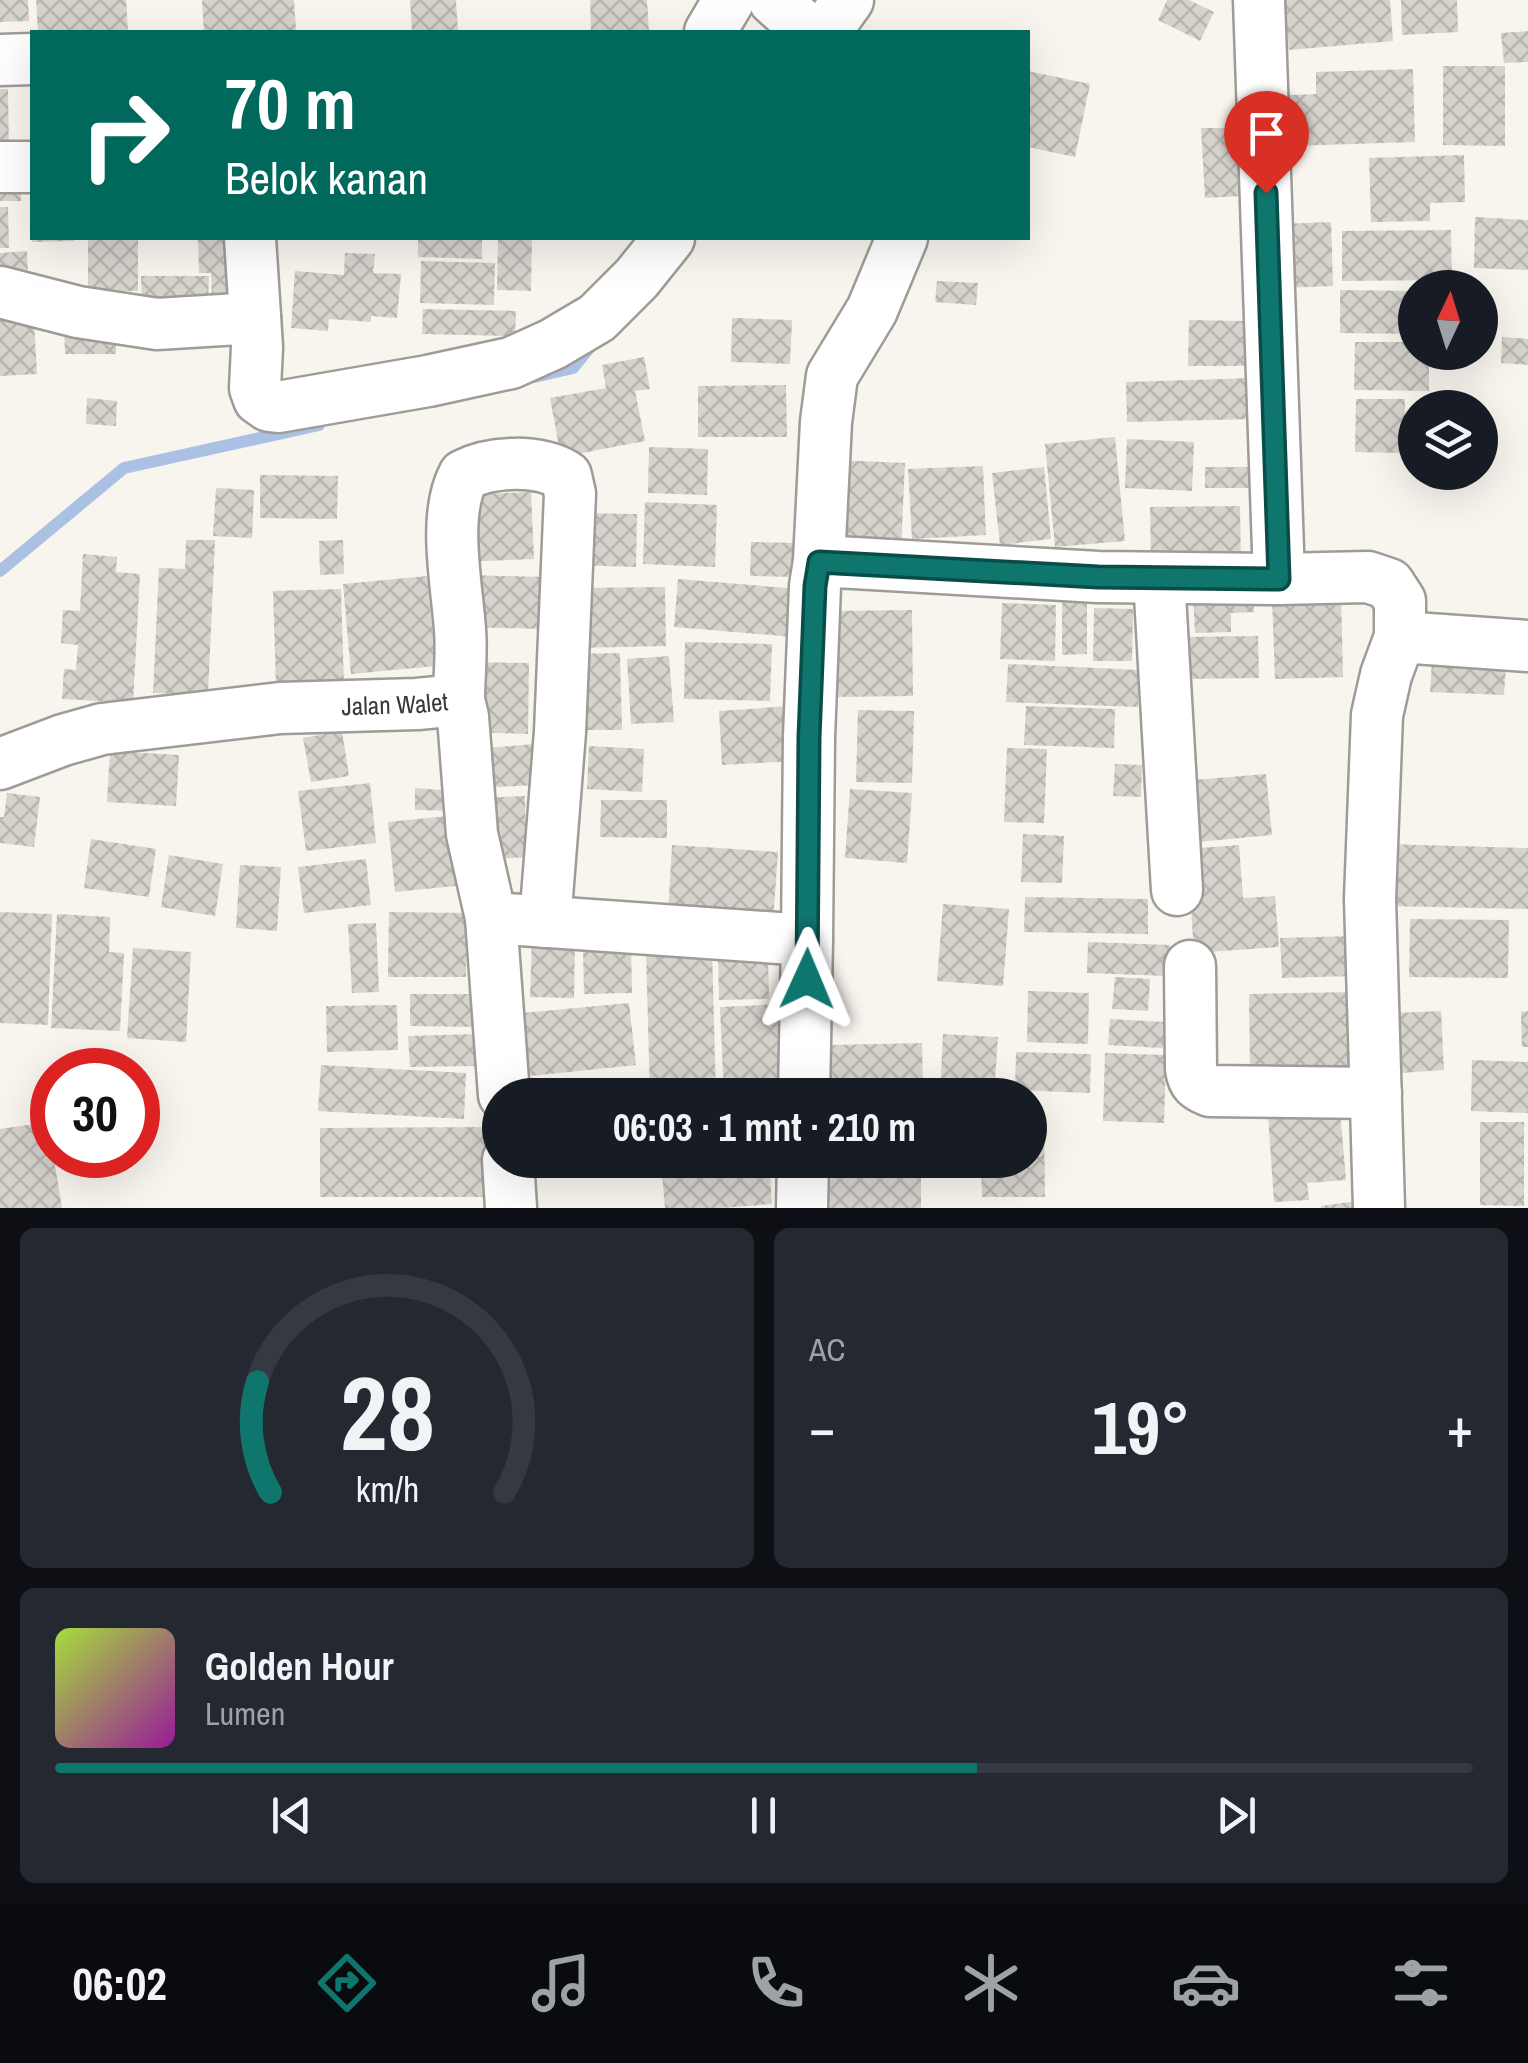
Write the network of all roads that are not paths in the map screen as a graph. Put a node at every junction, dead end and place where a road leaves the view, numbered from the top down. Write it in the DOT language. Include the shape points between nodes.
graph roads {
  1 [pos="729,0"];
  2 [pos="774,0"];
  3 [pos="848,0"];
  4 [pos="1258,0"];
  5 [pos="711,30"];
  6 [pos="808,30"];
  7 [pos="826,30"];
  8 [pos="30,59"];
  9 [pos="0,60"];
  10 [pos="0,167"];
  11 [pos="30,167"];
  12 [pos="250,240"];
  13 [pos="667,240"];
  14 [pos="901,240"];
  15 [pos="0,292"];
  16 [pos="255,318"];
  17 [pos="819,562"];
  18 [pos="1159,578"];
  19 [pos="1279,579"];
  20 [pos="1400,637"];
  21 [pos="1528,646"];
  22 [pos="458,700"];
  23 [pos="0,764"];
  24 [pos="1177,890"];
  25 [pos="491,918"];
  26 [pos="545,922"];
  27 [pos="808,940"];
  28 [pos="1190,966"];
  29 [pos="503,1078"];
  30 [pos="804,1078"];
  31 [pos="1376,1093"];
  32 [pos="510,1178"];
  33 [pos="803,1178"];
  34 [pos="512,1208"];
  35 [pos="802,1208"];
  36 [pos="1379,1208"];
  1 -- 5 [label="street"];
  2 -- 6 [label="street"];
  3 -- 7 [label="street"];
  4 -- 19 [label="street"];
  8 -- 9 [label="street"];
  10 -- 11 [label="street"];
  12 -- 16 [label="street"];
  13 -- 16 [label="street" via="596,318 553,344 511,363 428,381 269,406 255,388"];
  14 -- 17 [label="street" via="872,310 832,376"];
  15 -- 16 [label="street" via="157,324"];
  17 -- 18 [label="street"];
  17 -- 27 [label="street"];
  18 -- 19 [label="street"];
  18 -- 24 [label="street"];
  19 -- 20 [label="street" via="1368,577 1388,584 1400,601"];
  20 -- 21 [label="street"];
  20 -- 31 [label="street" via="1377,715 1370,899"];
  22 -- 23 [label="street, Jalan Walet" via="280,708 102,729"];
  22 -- 25 [label="street, Jalan Walet" via="472,834"];
  22 -- 26 [label="street" via="455,490 464,475 494,466 554,468 566,476 570,494"];
  25 -- 26 [label="street"];
  25 -- 29 [label="street, Jalan Walet"];
  26 -- 27 [label="street"];
  27 -- 30 [label="street"];
  28 -- 31 [label="street" via="1191,1069 1198,1086"];
  31 -- 36 [label="street"];
  32 -- 34 [label="street"];
  33 -- 35 [label="street"];
}
